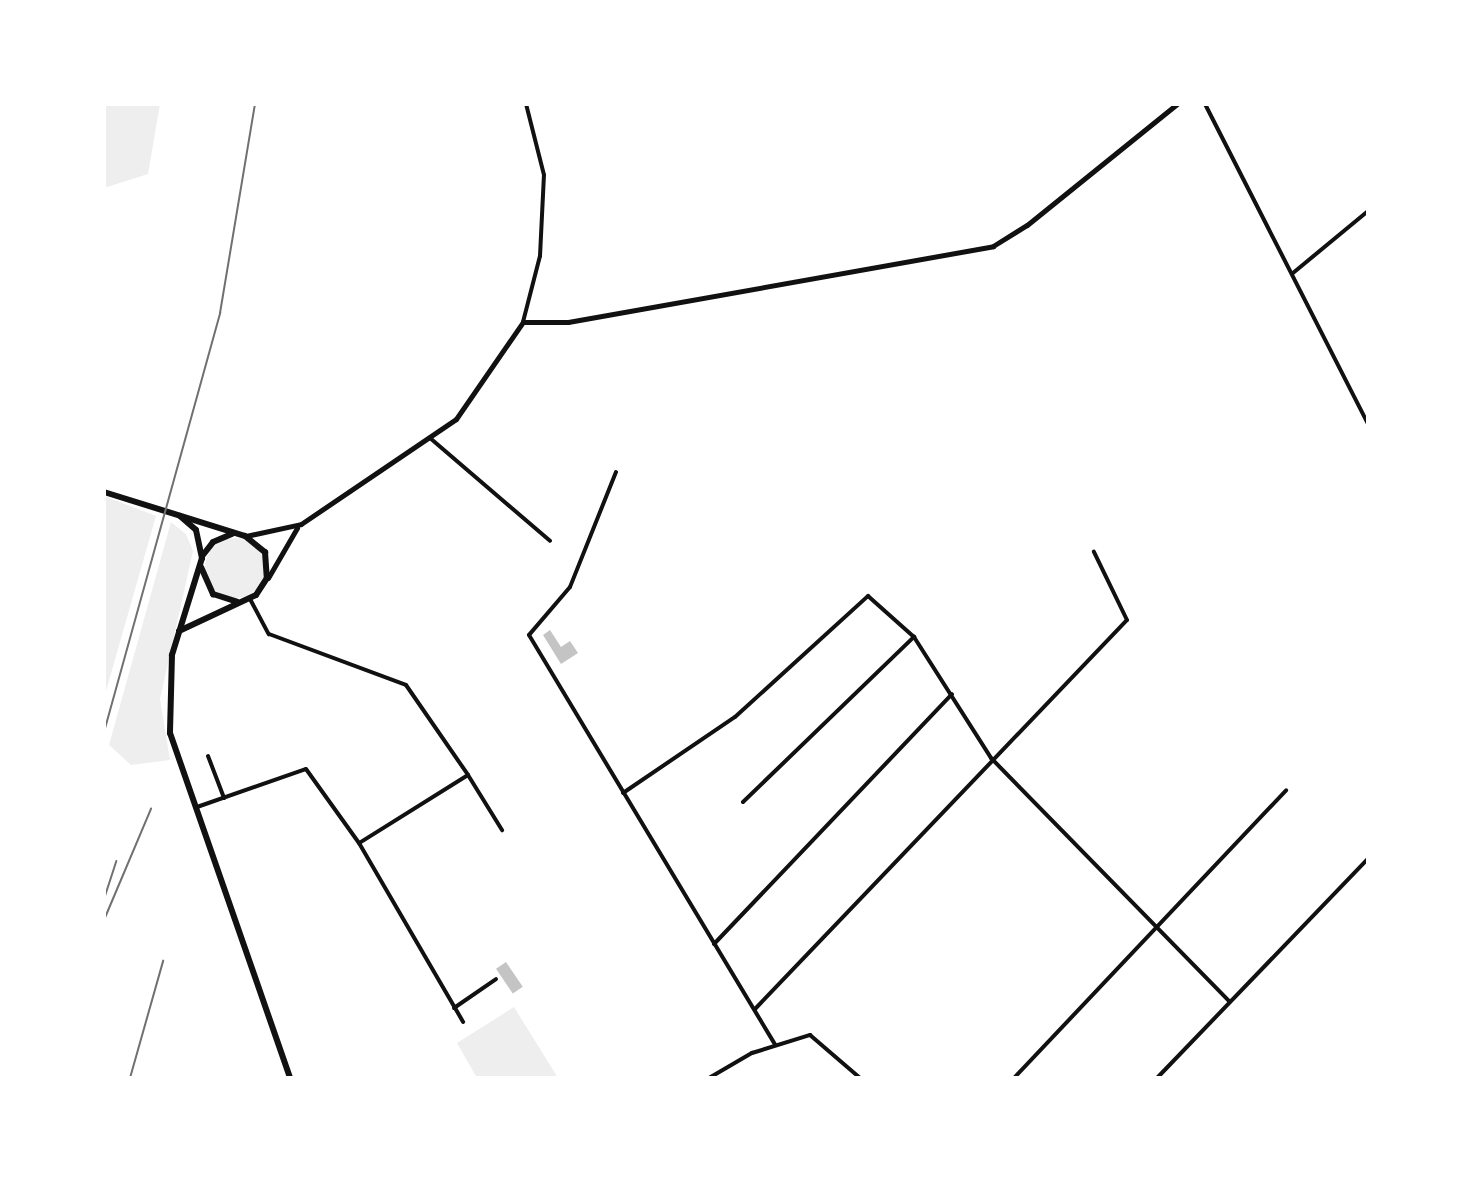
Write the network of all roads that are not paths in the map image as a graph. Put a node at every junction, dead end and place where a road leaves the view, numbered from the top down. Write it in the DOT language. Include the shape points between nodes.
graph roads {
  1 [pos="526,104"];
  2 [pos="1177,104"];
  3 [pos="1205,104"];
  4 [pos="1368,211"];
  5 [pos="1293,273"];
  6 [pos="523,322"];
  7 [pos="1368,424"];
  8 [pos="430,438"];
  9 [pos="616,472"];
  10 [pos="104,492"];
  11 [pos="180,516"];
  12 [pos="301,524"];
  13 [pos="242,535"];
  14 [pos="550,541"];
  15 [pos="1094,552"];
  16 [pos="201,561"];
  17 [pos="267,578"];
  18 [pos="247,600"];
  19 [pos="179,631"];
  20 [pos="914,637"];
  21 [pos="952,694"];
  22 [pos="208,756"];
  23 [pos="991,758"];
  24 [pos="468,775"];
  25 [pos="1286,790"];
  26 [pos="623,793"];
  27 [pos="224,798"];
  28 [pos="743,802"];
  29 [pos="195,808"];
  30 [pos="502,830"];
  31 [pos="359,843"];
  32 [pos="1368,859"];
  33 [pos="1156,929"];
  34 [pos="714,944"];
  35 [pos="496,979"];
  36 [pos="1229,1001"];
  37 [pos="454,1008"];
  38 [pos="755,1009"];
  39 [pos="463,1022"];
  40 [pos="775,1044"];
  41 [pos="290,1078"];
  42 [pos="709,1078"];
  43 [pos="860,1078"];
  44 [pos="1014,1078"];
  45 [pos="1157,1078"];
  1 -- 6 [label="street" via="544,175 540,256"];
  2 -- 6 [label="street" via="1027,225 993,246 568,322"];
  3 -- 5 [label="street"];
  4 -- 5 [label="street"];
  5 -- 7 [label="street"];
  6 -- 8 [label="street" via="456,419"];
  8 -- 12 [label="street"];
  8 -- 14 [label="street"];
  9 -- 26 [label="street" via="570,587 529,635"];
  10 -- 11 [label="main road"];
  11 -- 13 [label="main road"];
  11 -- 16 [label="main road" via="196,530"];
  12 -- 13 [label="street"];
  12 -- 17 [label="street" via="285,541"];
  13 -- 16 [label="main road" via="213,542"];
  13 -- 17 [label="main road" via="265,552"];
  15 -- 23 [label="street" via="1127,620"];
  16 -- 18 [label="main road" via="202,578 213,594"];
  16 -- 19 [label="main road"];
  17 -- 18 [label="main road"];
  18 -- 19 [label="main road"];
  18 -- 24 [label="street" via="269,634 397,679"];
  19 -- 29 [label="main road" via="168,680 170,733"];
  20 -- 21 [label="street"];
  20 -- 26 [label="street" via="868,596 735,717"];
  20 -- 28 [label="street"];
  21 -- 23 [label="street"];
  21 -- 34 [label="street"];
  22 -- 27 [label="street"];
  23 -- 33 [label="street"];
  23 -- 38 [label="street"];
  24 -- 30 [label="street"];
  24 -- 31 [label="street"];
  25 -- 33 [label="street"];
  26 -- 34 [label="street"];
  27 -- 29 [label="street"];
  27 -- 31 [label="street" via="306,769"];
  29 -- 41 [label="main road"];
  31 -- 37 [label="street"];
  32 -- 36 [label="street"];
  33 -- 36 [label="street"];
  33 -- 44 [label="street"];
  34 -- 38 [label="street"];
  35 -- 37 [label="street"];
  36 -- 45 [label="street"];
  37 -- 39 [label="street"];
  38 -- 40 [label="street"];
  40 -- 42 [label="street"];
  40 -- 43 [label="street" via="810,1035 820,1039"];
}
